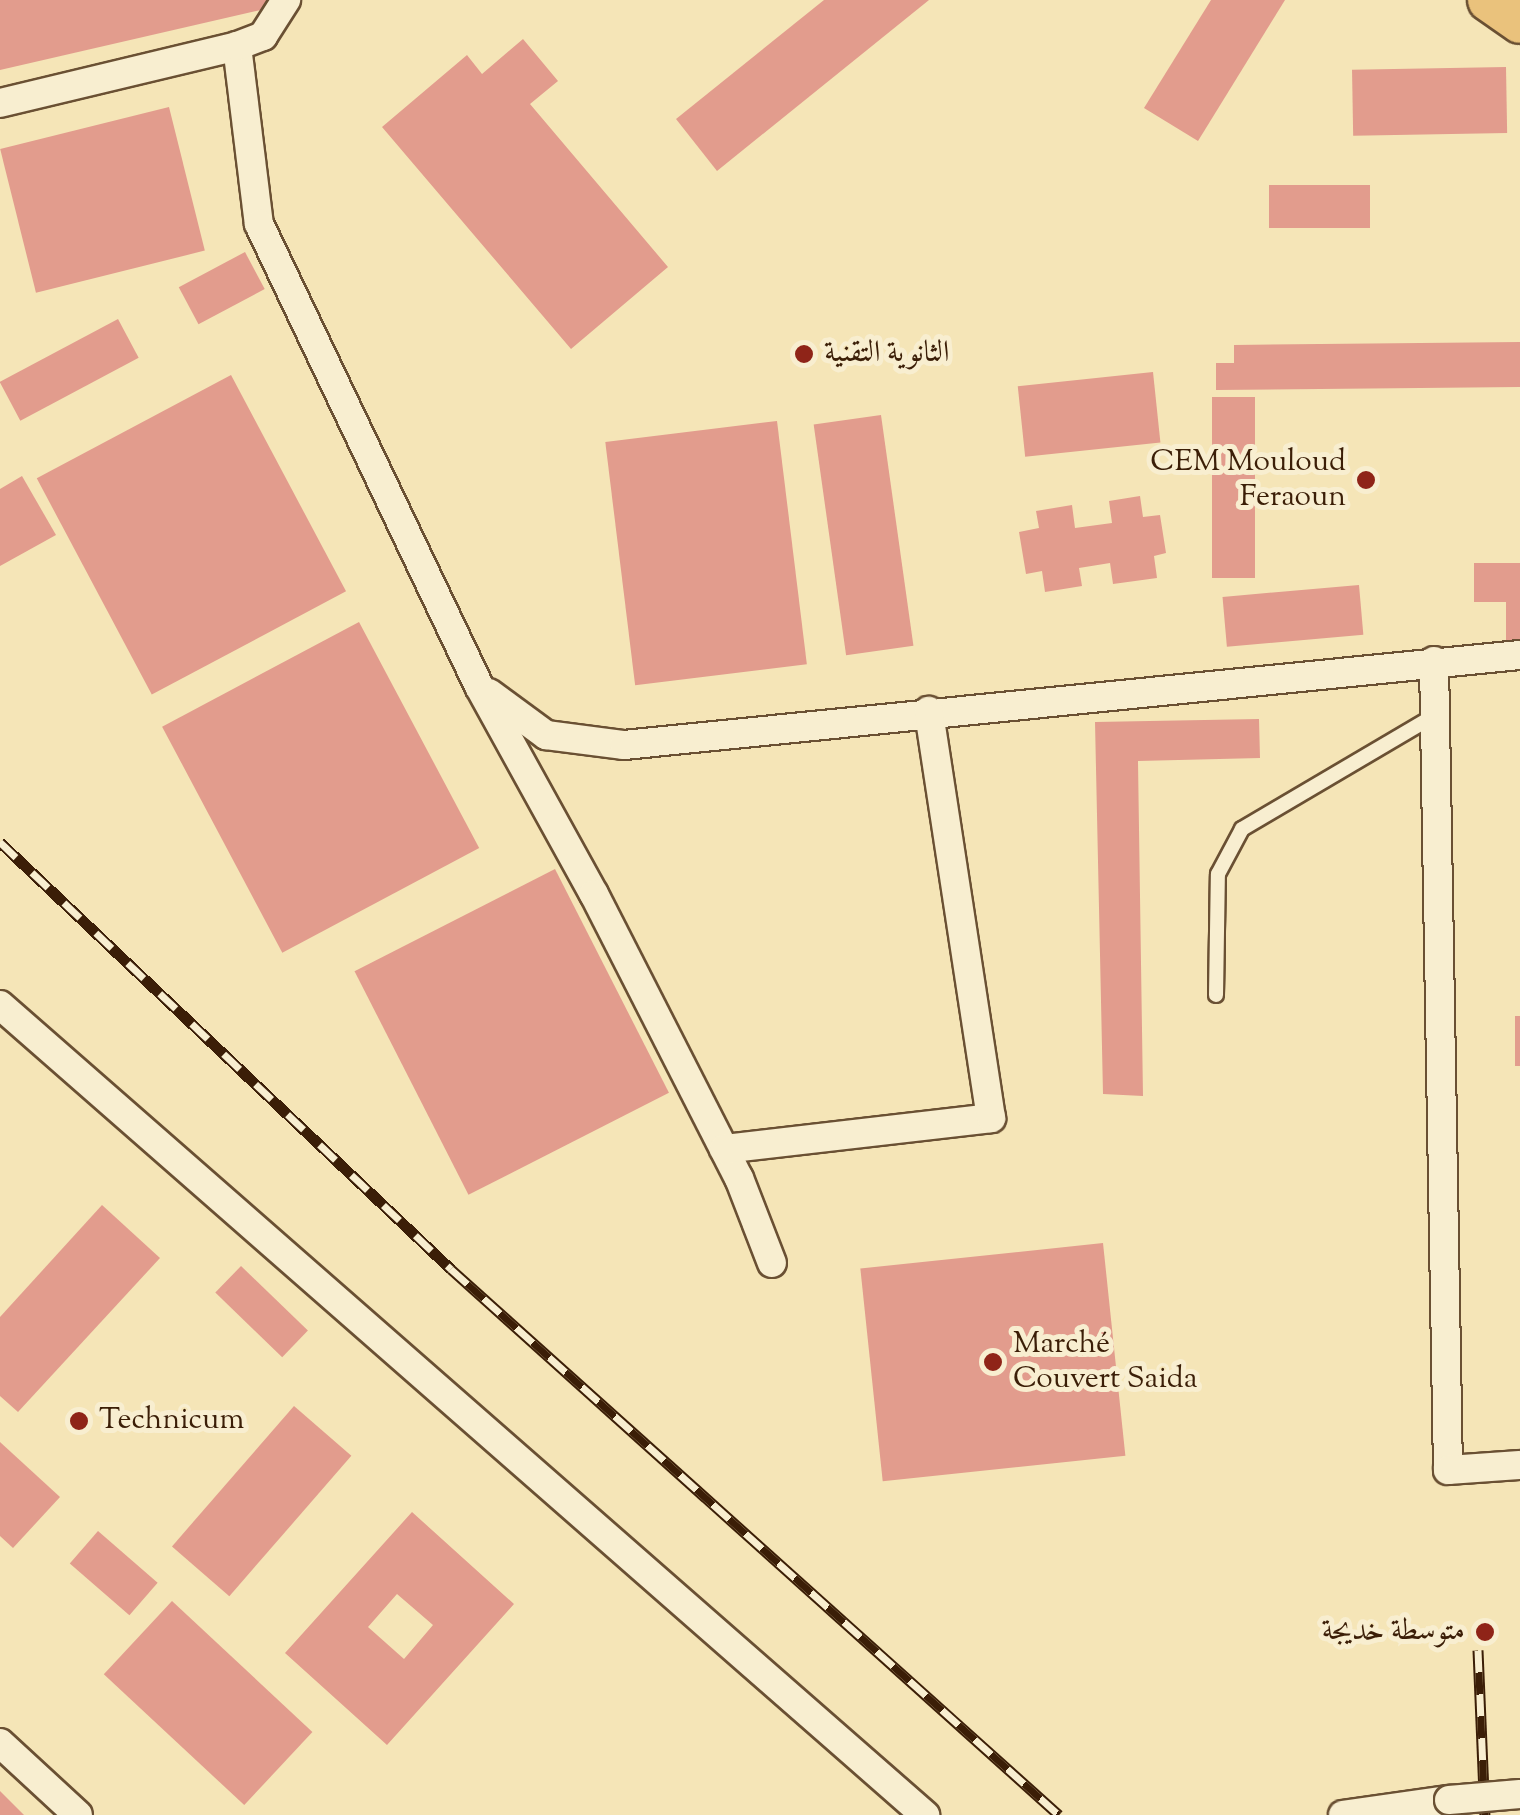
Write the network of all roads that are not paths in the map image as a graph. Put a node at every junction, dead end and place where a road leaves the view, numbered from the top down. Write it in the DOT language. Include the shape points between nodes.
graph roads {
  1 [pos="286,0"];
  2 [pos="1489,0"];
  3 [pos="1520,22"];
  4 [pos="238,46"];
  5 [pos="0,103"];
  6 [pos="1520,655"];
  7 [pos="1434,661"];
  8 [pos="479,686"];
  9 [pos="929,711"];
  10 [pos="1435,715"];
  11 [pos="1216,995"];
  12 [pos="0,1006"];
  13 [pos="724,1149"];
  14 [pos="772,1262"];
  15 [pos="1520,1464"];
  16 [pos="0,1743"];
  17 [pos="1520,1794"];
  18 [pos="78,1815"];
  19 [pos="926,1815"];
  20 [pos="1343,1815"];
  1 -- 4 [label="street" via="264,36"];
  2 -- 3 [label="main road"];
  4 -- 5 [label="street"];
  4 -- 8 [label="street" via="259,224"];
  6 -- 7 [label="street"];
  7 -- 9 [label="street"];
  7 -- 10 [label="street"];
  8 -- 9 [label="street" via="546,735 624,745"];
  8 -- 13 [label="street"];
  9 -- 13 [label="street" via="991,1118"];
  10 -- 11 [label="lane" via="1242,829 1218,874"];
  10 -- 15 [label="street" via="1448,1470"];
  12 -- 19 [label="street"];
  13 -- 14 [label="street"];
  16 -- 18 [label="street"];
  17 -- 20 [label="street, bridge"];
}
